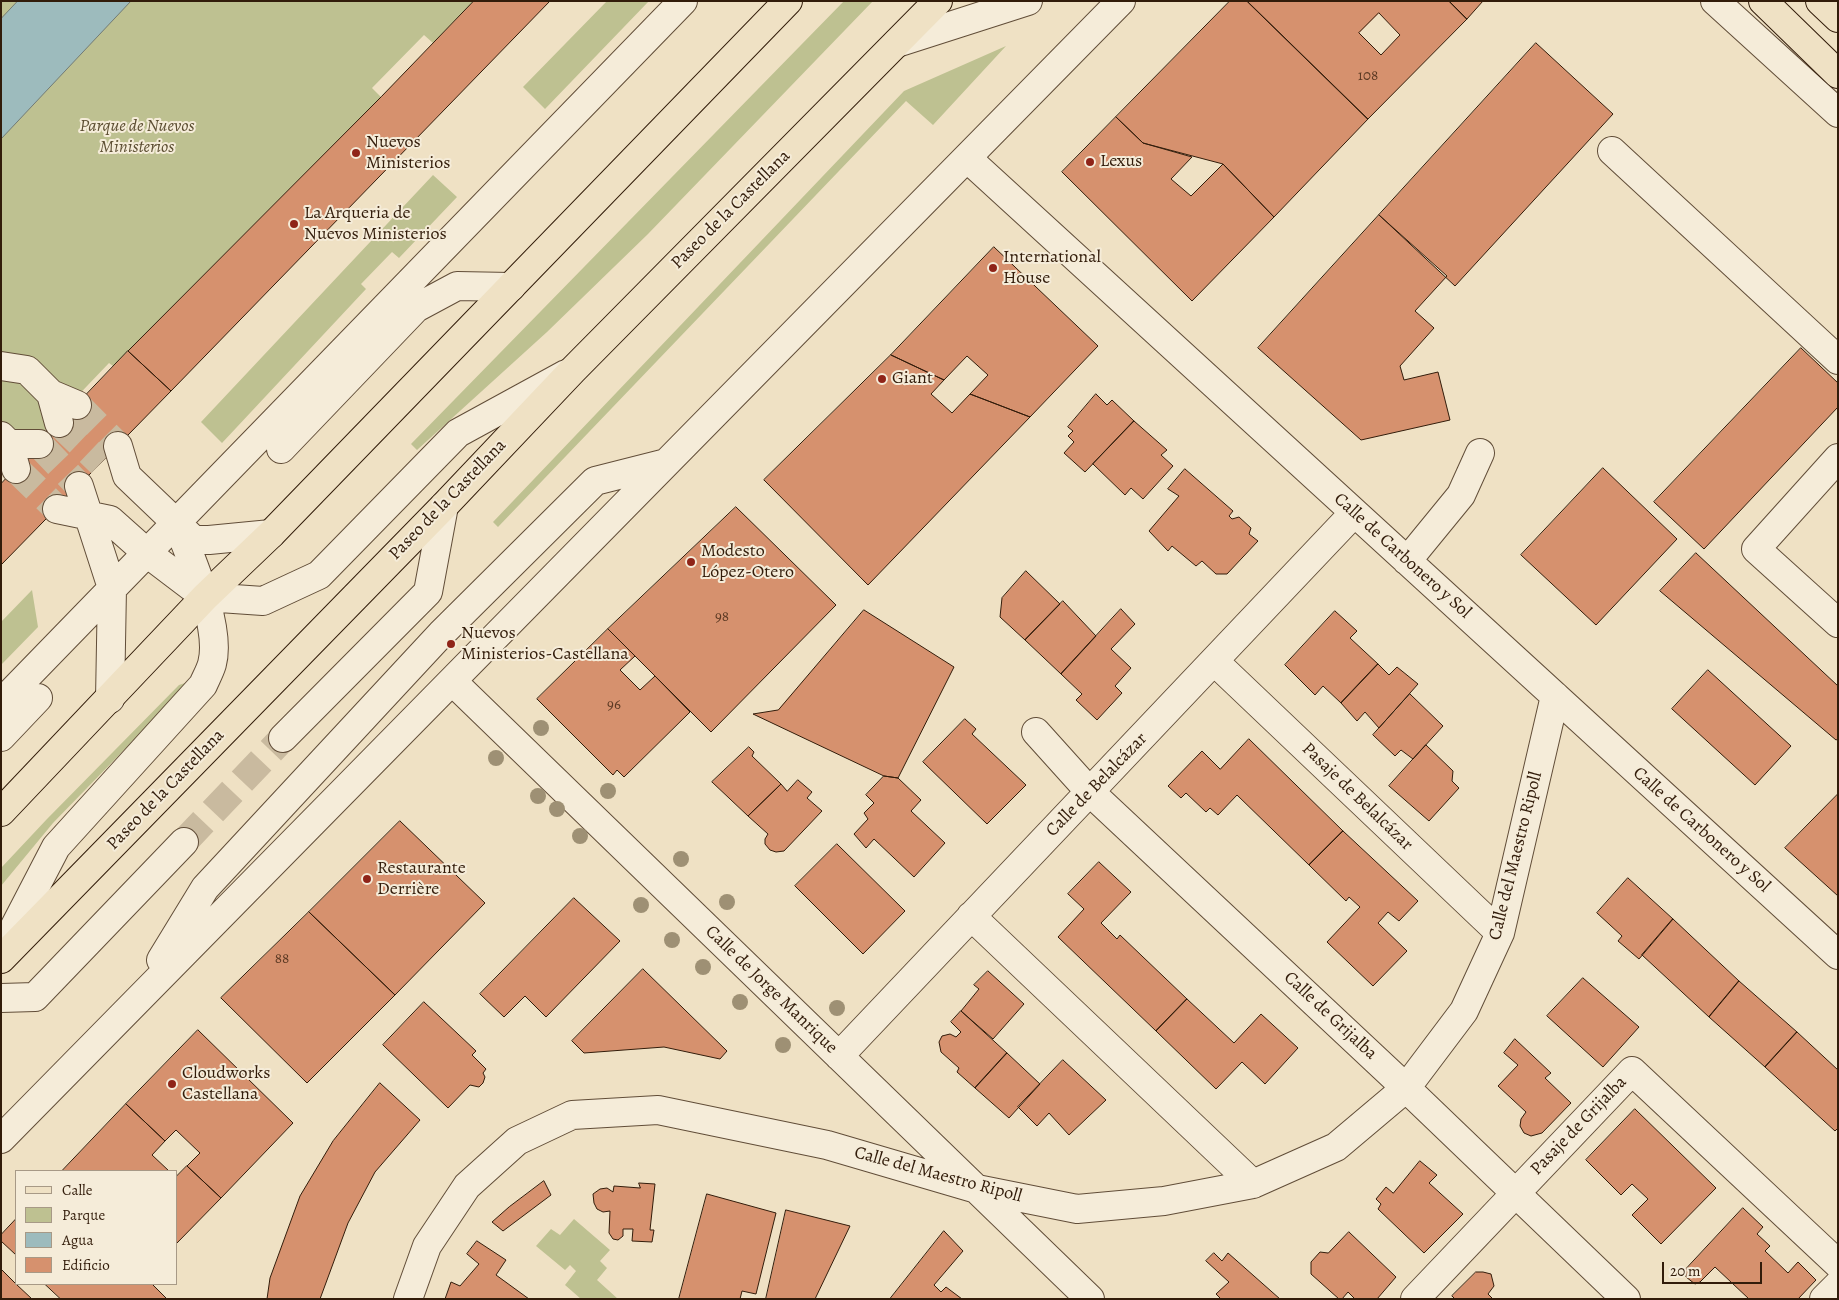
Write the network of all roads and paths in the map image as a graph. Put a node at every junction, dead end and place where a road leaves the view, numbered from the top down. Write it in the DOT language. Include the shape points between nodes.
graph roads {
  1 [pos="683,1"];
  2 [pos="788,1"];
  3 [pos="938,1"];
  4 [pos="1028,1"];
  5 [pos="1121,1"];
  6 [pos="1715,1"];
  7 [pos="1763,1"];
  8 [pos="1820,1"];
  9 [pos="1838,18"];
  10 [pos="897,43"];
  11 [pos="1838,74"];
  12 [pos="1838,113"];
  13 [pos="1612,151"];
  14 [pos="967,158"];
  15 [pos="511,287"];
  16 [pos="1838,360"];
  17 [pos="1,366"];
  18 [pos="574,370"];
  19 [pos="68,414"];
  20 [pos="5,440"];
  21 [pos="39,444"];
  22 [pos="281,449"];
  23 [pos="1480,453"];
  24 [pos="109,455"];
  25 [pos="1838,458"];
  26 [pos="667,462"];
  27 [pos="16,469"];
  28 [pos="79,486"];
  29 [pos="444,506"];
  30 [pos="57,509"];
  31 [pos="1354,513"];
  32 [pos="90,515"];
  33 [pos="178,523"];
  34 [pos="271,534"];
  35 [pos="147,553"];
  36 [pos="1407,561"];
  37 [pos="112,588"];
  38 [pos="205,597"];
  39 [pos="1838,623"];
  40 [pos="1214,661"];
  41 [pos="452,681"];
  42 [pos="1555,696"];
  43 [pos="38,698"];
  44 [pos="110,699"];
  45 [pos="1,703"];
  46 [pos="1036,732"];
  47 [pos="1,737"];
  48 [pos="283,738"];
  49 [pos="1090,792"];
  50 [pos="1,812"];
  51 [pos="184,842"];
  52 [pos="972,916"];
  53 [pos="1500,932"];
  54 [pos="1,953"];
  55 [pos="1838,955"];
  56 [pos="1,959"];
  57 [pos="1,998"];
  58 [pos="134,1004"];
  59 [pos="839,1056"];
  60 [pos="1406,1088"];
  61 [pos="1,1140"];
  62 [pos="1253,1184"];
  63 [pos="976,1189"];
  64 [pos="1515,1192"];
  65 [pos="1838,1264"];
  66 [pos="1838,1284"];
  67 [pos="408,1299"];
  68 [pos="1090,1299"];
  69 [pos="1415,1299"];
  70 [pos="1626,1299"];
  71 [pos="1824,1299"];
  1 -- 33 [label="street"];
  2 -- 15 [label="main road"];
  3 -- 10 [label="main road, Paseo de la Castellana"];
  4 -- 10 [label="street, Paseo de la Castellana"];
  5 -- 14 [label="street"];
  6 -- 12 [label="street"];
  7 -- 11 [label="main road"];
  8 -- 9 [label="main road"];
  10 -- 18 [label="main road, Paseo de la Castellana"];
  13 -- 16 [label="street"];
  14 -- 26 [label="street"];
  14 -- 31 [label="street, Calle de Carbonero y Sol"];
  15 -- 22 [label="street" via="457,286 416,308"];
  15 -- 34 [label="main road"];
  17 -- 19 [label="street" via="27,370"];
  18 -- 29 [label="main road, Paseo de la Castellana"];
  18 -- 38 [label="street" via="458,433 319,575 263,601"];
  20 -- 21 [label="street"];
  20 -- 27 [label="street"];
  23 -- 36 [label="street" via="1461,495"];
  24 -- 33 [label="street"];
  25 -- 39 [label="street" via="1756,549"];
  26 -- 41 [label="street"];
  26 -- 58 [label="street" via="595,481 441,634 205,888"];
  28 -- 32 [label="street"];
  29 -- 48 [label="street" via="428,592"];
  29 -- 56 [label="main road, Paseo de la Castellana"];
  30 -- 32 [label="street"];
  31 -- 36 [label="street, Calle de Carbonero y Sol"];
  31 -- 40 [label="street, Calle de Belalcázar"];
  32 -- 35 [label="street" via="110,520"];
  32 -- 37 [label="street"];
  33 -- 34 [label="street" via="194,540"];
  33 -- 35 [label="street"];
  33 -- 38 [label="street"];
  34 -- 38 [label="main road"];
  35 -- 37 [label="street"];
  35 -- 38 [label="street"];
  36 -- 42 [label="street, Calle de Carbonero y Sol"];
  37 -- 44 [label="street"];
  37 -- 45 [label="street"];
  38 -- 44 [label="main road"];
  38 -- 54 [label="street" via="213,639 212,663 203,685 56,847"];
  40 -- 49 [label="street, Calle de Belalcázar"];
  40 -- 53 [label="street, Pasaje de Belalcázar"];
  41 -- 58 [label="street"];
  41 -- 59 [label="street, Calle de Jorge Manrique"];
  42 -- 53 [label="street, Calle del Maestro Ripoll"];
  42 -- 55 [label="street, Calle de Carbonero y Sol"];
  43 -- 47 [label="street"];
  44 -- 50 [label="main road"];
  46 -- 49 [label="street, Calle de Grijalba"];
  49 -- 52 [label="street, Calle de Belalcázar"];
  49 -- 60 [label="street, Calle de Grijalba"];
  51 -- 57 [label="street" via="35,997"];
  52 -- 59 [label="street, Calle de Belalcázar"];
  52 -- 62 [label="street"];
  53 -- 60 [label="street, Calle del Maestro Ripoll" via="1464,1011"];
  58 -- 61 [label="street"];
  59 -- 63 [label="street, Calle de Jorge Manrique"];
  60 -- 62 [label="street, Calle del Maestro Ripoll" via="1336,1147"];
  60 -- 64 [label="street, Calle de Grijalba"];
  62 -- 63 [label="street, Calle del Maestro Ripoll" via="1164,1201 1077,1209"];
  63 -- 67 [label="street, Calle del Maestro Ripoll" via="827,1145 658,1110 572,1115 517,1140 467,1186 427,1246"];
  63 -- 68 [label="street, Calle de Jorge Manrique"];
  64 -- 65 [label="street, Pasaje de Grijalba" via="1632,1071"];
  64 -- 69 [label="street, Pasaje de Grijalba"];
  64 -- 70 [label="street, Calle de Grijalba"];
  66 -- 71 [label="street"];
}
